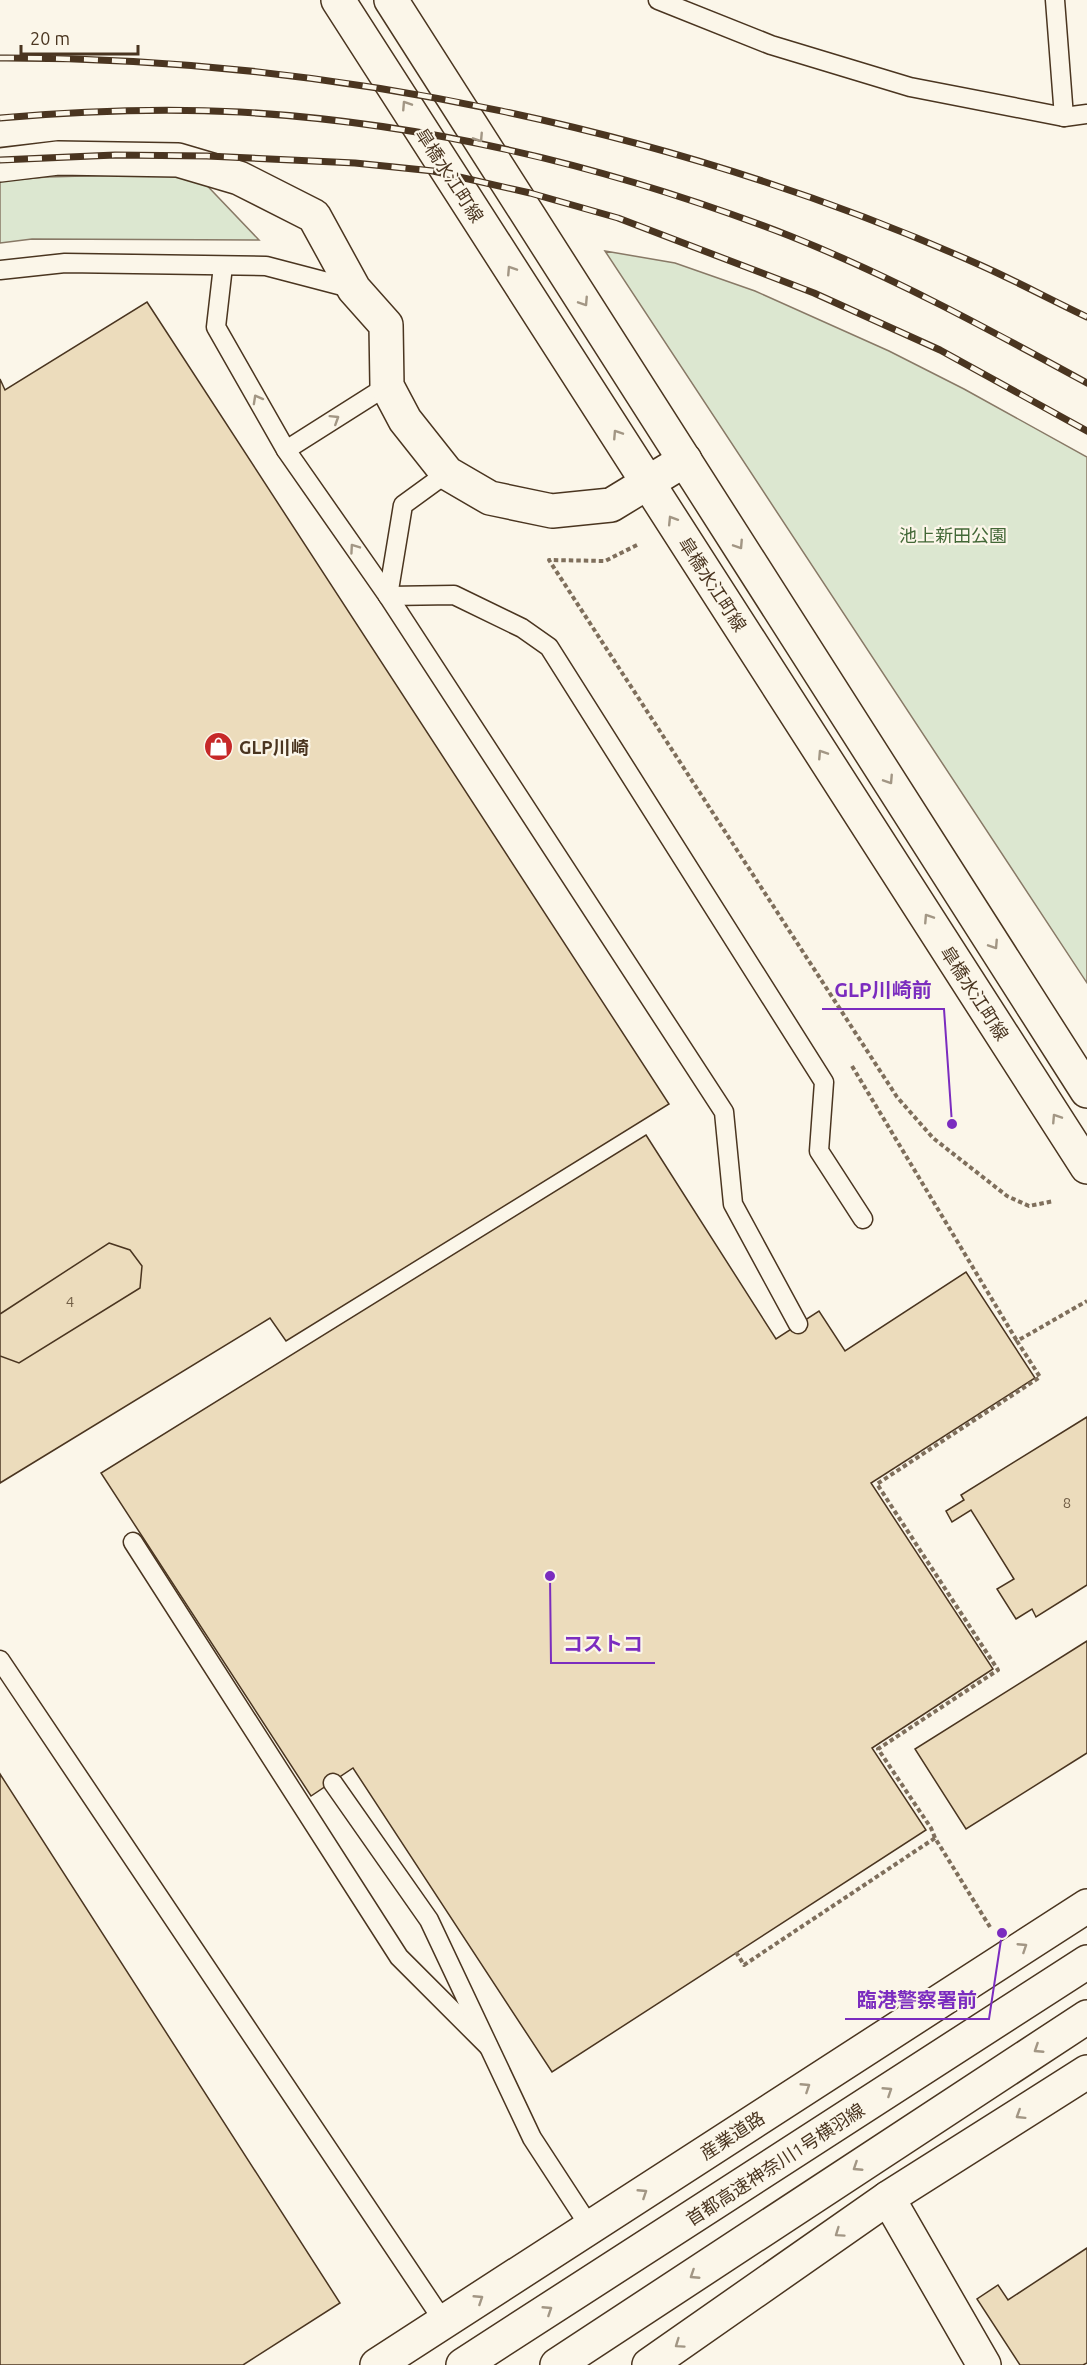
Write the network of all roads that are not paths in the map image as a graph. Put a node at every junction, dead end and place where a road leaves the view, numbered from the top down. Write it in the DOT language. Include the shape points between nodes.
graph roads {
  1 [pos="338,0"];
  2 [pos="391,0"];
  3 [pos="658,0"];
  4 [pos="1055,0"];
  5 [pos="1087,114"];
  6 [pos="1065,117"];
  7 [pos="0,165"];
  8 [pos="223,266"];
  9 [pos="0,270"];
  10 [pos="354,289"];
  11 [pos="387,386"];
  12 [pos="286,450"];
  13 [pos="685,460"];
  14 [pos="447,473"];
  15 [pos="648,483"];
  16 [pos="388,596"];
  17 [pos="1087,1090"];
  18 [pos="1087,1167"];
  19 [pos="863,1219"];
  20 [pos="798,1324"];
  21 [pos="133,1542"];
  22 [pos="0,1660"];
  23 [pos="333,1783"];
  24 [pos="1087,1906"];
  25 [pos="1087,1962"];
  26 [pos="1087,2017"];
  27 [pos="488,2046"];
  28 [pos="1087,2072"];
  29 [pos="888,2198"];
  30 [pos="590,2227"];
  31 [pos="444,2322"];
  32 [pos="377,2365"];
  33 [pos="463,2365"];
  34 [pos="557,2365"];
  35 [pos="649,2365"];
  36 [pos="984,2365"];
  15 -- 1 [label="main road, 皐橋水江町線, one-way"];
  2 -- 13 [label="main road, one-way"];
  3 -- 6 [label="lane" via="771,45 910,87"];
  4 -- 6 [label="lane"];
  5 -- 6 [label="lane"];
  7 -- 10 [label="main road" via="58,158 178,160 239,178 314,216"];
  8 -- 9 [label="lane" via="65,263"];
  8 -- 10 [label="lane" via="266,266"];
  12 -- 8 [label="lane, one-way" via="216,327"];
  10 -- 11 [label="main road" via="386,325"];
  12 -- 11 [label="lane, one-way"];
  11 -- 14 [label="main road" via="405,420"];
  16 -- 12 [label="lane, one-way"];
  13 -- 15 [label="main road"];
  13 -- 17 [label="main road, one-way"];
  14 -- 15 [label="main road" via="490,498 552,511 611,505"];
  14 -- 16 [label="lane" via="403,505"];
  18 -- 15 [label="main road, 皐橋水江町線, one-way"];
  16 -- 19 [label="lane" via="454,595 522,628 549,647 824,1082 819,1151"];
  16 -- 20 [label="lane" via="724,1112 733,1204"];
  21 -- 27 [label="lane" via="399,1958"];
  22 -- 31 [label="lane"];
  23 -- 27 [label="lane" via="429,1920"];
  30 -- 24 [label="main road, 産業道路, one-way"];
  33 -- 25 [label="main road, 首都高速神奈川1号横羽線, one-way"];
  26 -- 34 [label="main road, one-way"];
  27 -- 30 [label="lane" via="532,2138"];
  28 -- 29 [label="main road, one-way"];
  29 -- 35 [label="main road, one-way"];
  29 -- 36 [label="main road"];
  31 -- 30 [label="main road, 産業道路, one-way"];
  31 -- 32 [label="main road, 産業道路"];
}
